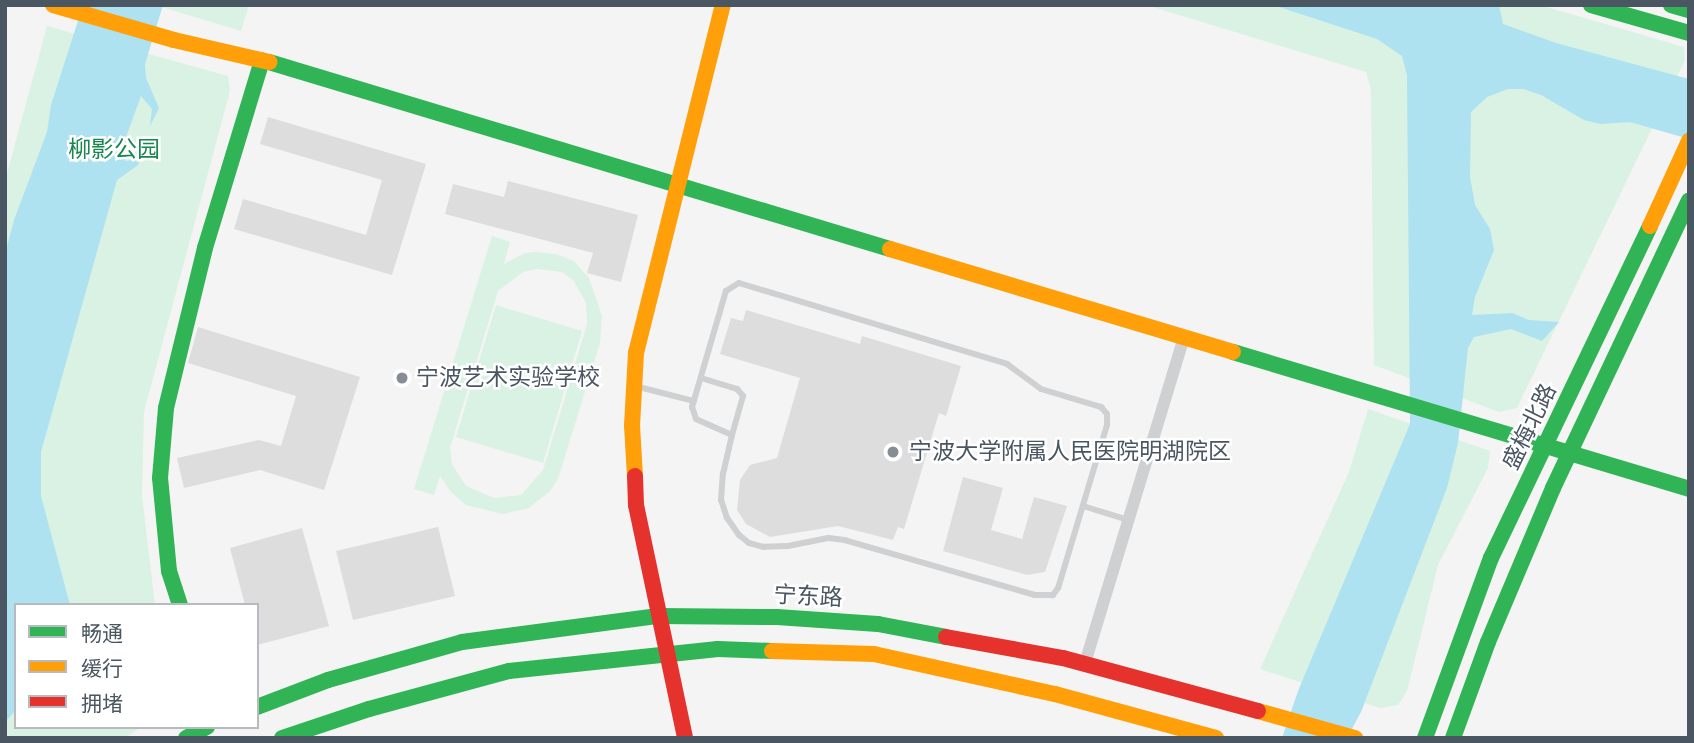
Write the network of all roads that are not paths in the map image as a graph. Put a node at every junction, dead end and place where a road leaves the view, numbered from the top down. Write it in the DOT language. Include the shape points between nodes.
graph roads {
  1 [pos="53,5"];
  2 [pos="723,5"];
  3 [pos="1591,5"];
  4 [pos="1671,5"];
  5 [pos="1689,10"];
  6 [pos="1689,33"];
  7 [pos="262,60"];
  8 [pos="1689,141"];
  9 [pos="676,185"];
  10 [pos="1689,200"];
  11 [pos="1184,337"];
  12 [pos="701,377"];
  13 [pos="634,386"];
  14 [pos="694,401"];
  15 [pos="732,435"];
  16 [pos="1547,444"];
  17 [pos="1571,451"];
  18 [pos="1689,489"];
  19 [pos="1083,506"];
  20 [pos="1129,520"];
  21 [pos="179,603"];
  22 [pos="658,616"];
  23 [pos="666,653"];
  24 [pos="1085,663"];
  25 [pos="259,706"];
  26 [pos="203,729"];
  27 [pos="186,738"];
  28 [pos="282,738"];
  29 [pos="685,738"];
  30 [pos="1216,738"];
  31 [pos="1355,738"];
  32 [pos="1425,738"];
  33 [pos="1453,738"];
  1 -- 7 [label="main road"];
  2 -- 9 [label="main road"];
  3 -- 6 [label="main road"];
  4 -- 5 [label="main road"];
  7 -- 9 [label="main road"];
  7 -- 21 [label="main road" via="205,248 166,408 160,478 169,571"];
  8 -- 16 [label="main road, 盛梅北路"];
  9 -- 11 [label="main road"];
  9 -- 13 [label="main road" via="636,353"];
  10 -- 17 [label="main road, 盛梅北路"];
  11 -- 16 [label="main road"];
  11 -- 20 [label="street"];
  12 -- 14 [label="lane"];
  12 -- 15 [label="lane" via="737,389 743,396"];
  12 -- 19 [label="lane" via="726,291 739,283 1007,364 1041,389 1101,407 1107,414"];
  13 -- 14 [label="lane"];
  13 -- 22 [label="main road" via="636,505"];
  14 -- 15 [label="lane" via="696,419"];
  15 -- 19 [label="lane" via="721,500 739,535 764,547 845,540 1045,597 1058,588"];
  16 -- 17 [label="main road"];
  16 -- 32 [label="main road, 盛梅北路" via="1491,558"];
  17 -- 18 [label="main road"];
  17 -- 33 [label="main road, 盛梅北路" via="1488,642"];
  19 -- 20 [label="lane"];
  20 -- 24 [label="street"];
  22 -- 23 [label="main road"];
  22 -- 24 [label="main road, 宁东路" via="878,624"];
  22 -- 25 [label="main road, 宁东路" via="462,642 328,680"];
  23 -- 28 [label="main road" via="509,671"];
  23 -- 29 [label="main road"];
  23 -- 30 [label="main road" via="718,649 874,654 1055,694"];
  24 -- 31 [label="main road, 宁东路"];
  26 -- 27 [label="main road"];
}
